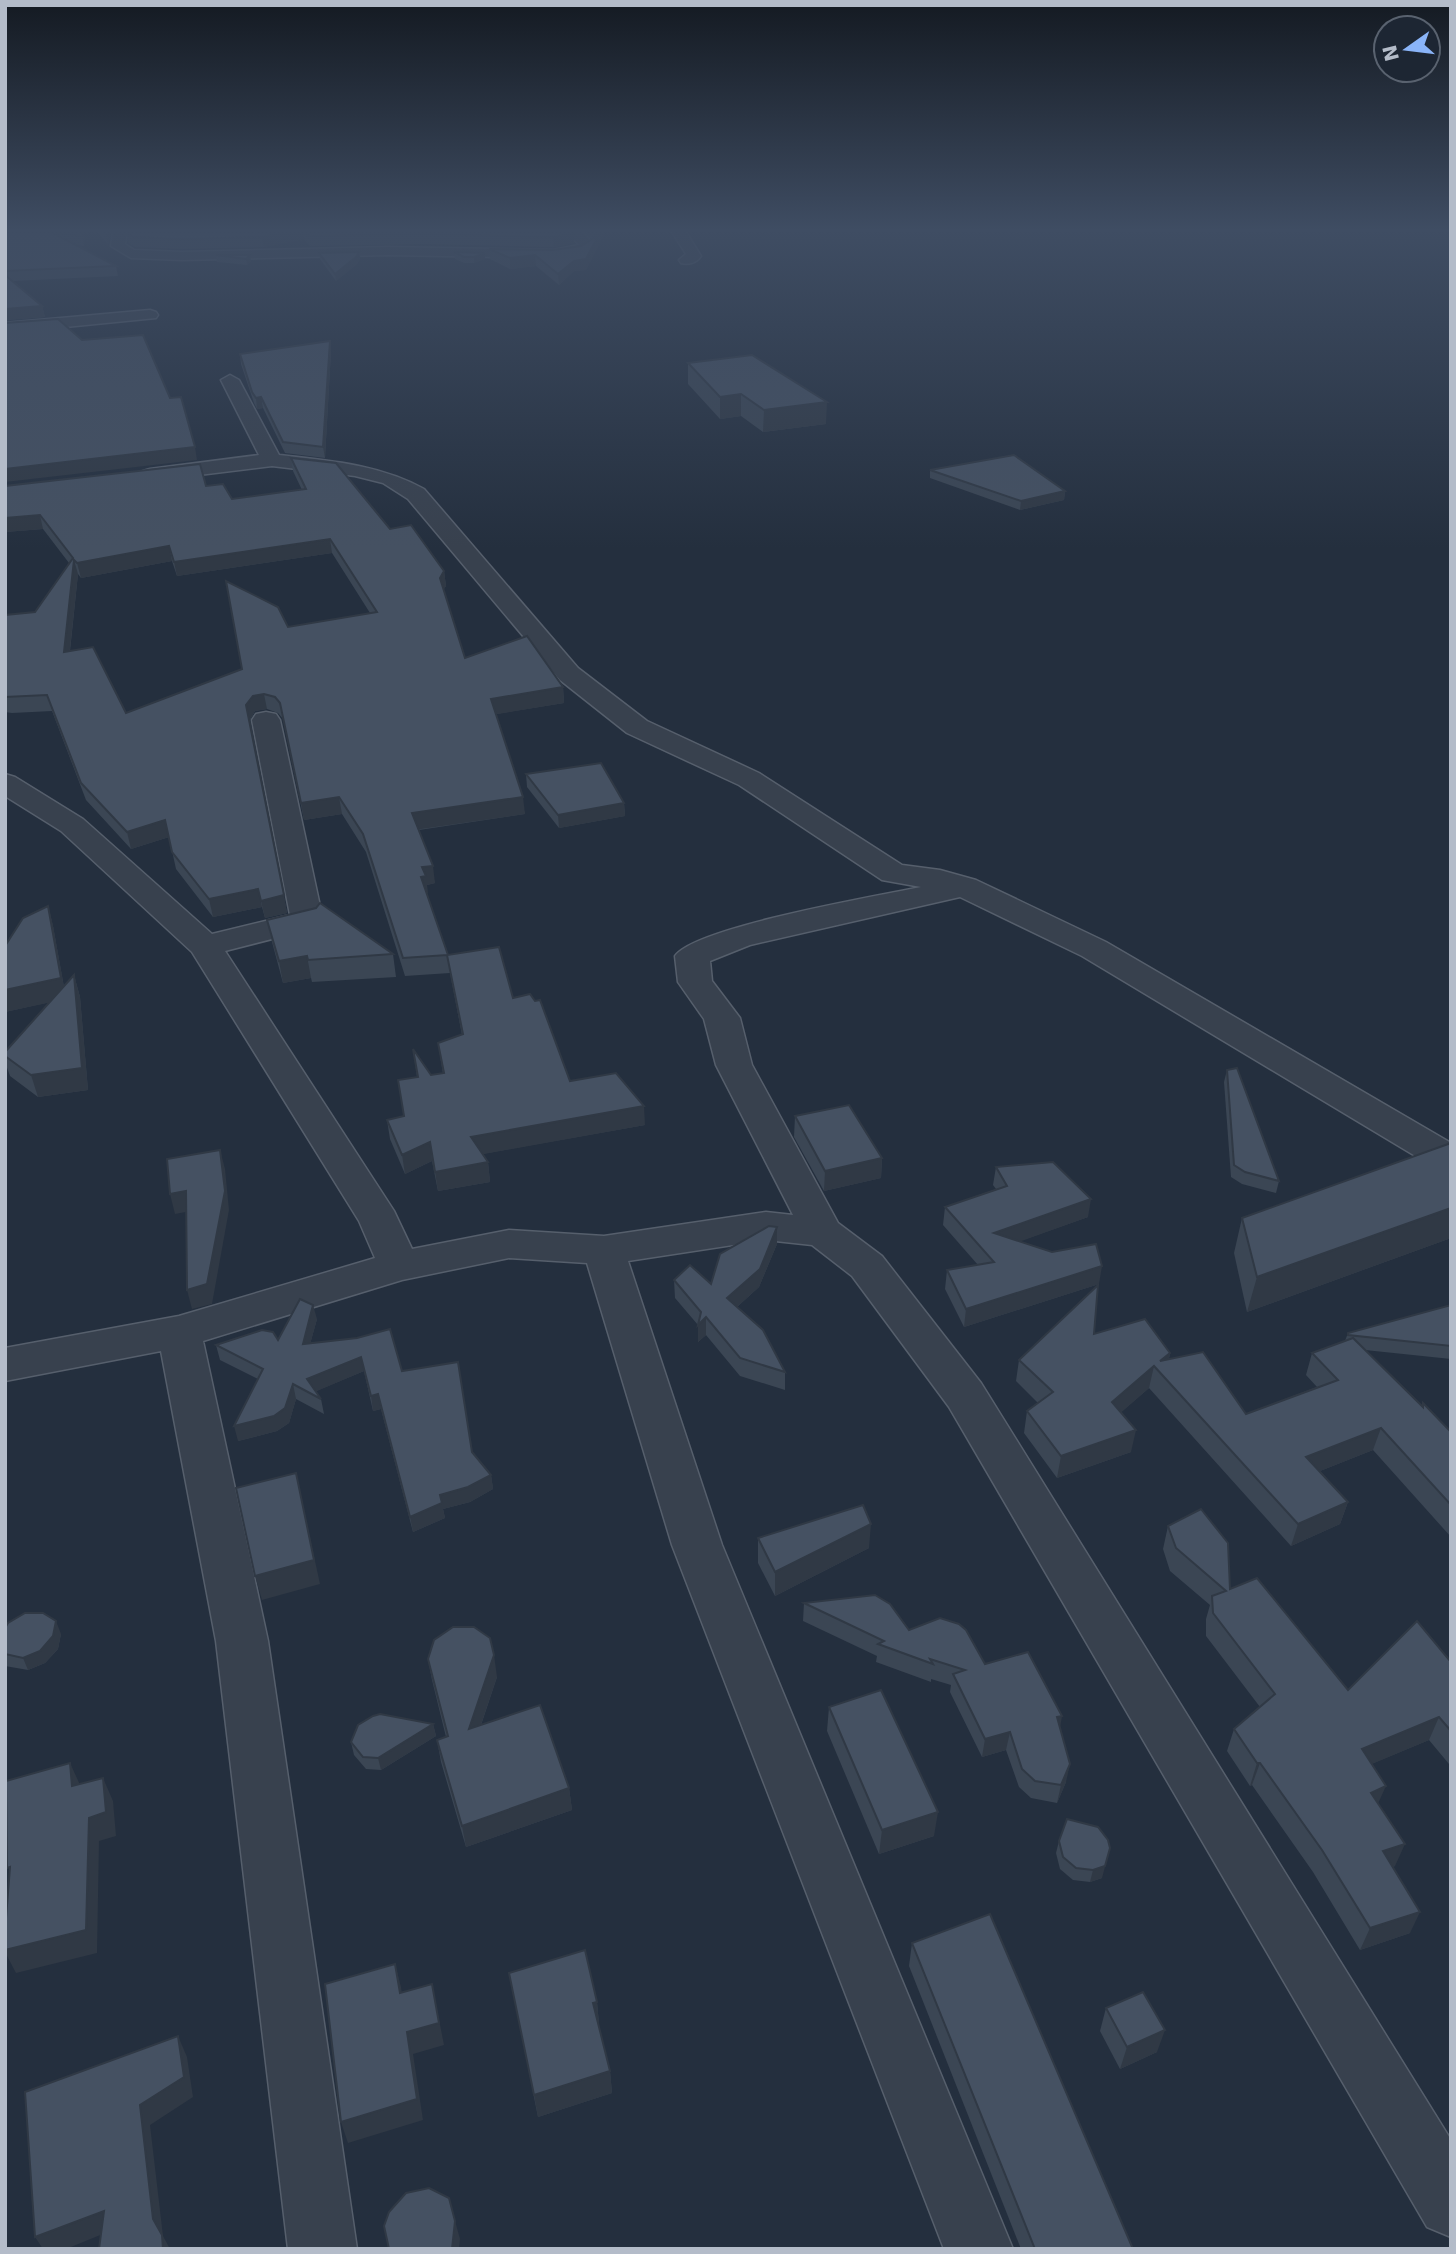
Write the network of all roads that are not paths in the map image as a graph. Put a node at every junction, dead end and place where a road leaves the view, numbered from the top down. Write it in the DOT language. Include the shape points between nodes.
graph roads {
  1 [pos="230,380"];
  2 [pos="272,460"];
  3 [pos="126,478"];
  4 [pos="266,720"];
  5 [pos="5,783"];
  6 [pos="965,887"];
  7 [pos="205,946"];
  8 [pos="1451,1160"];
  9 [pos="823,1231"];
  10 [pos="604,1250"];
  11 [pos="399,1266"];
  12 [pos="179,1332"];
  13 [pos="5,1365"];
  14 [pos="1451,2203"];
  15 [pos="323,2249"];
  16 [pos="979,2249"];
  1 -- 2 [label="street"];
  2 -- 3 [label="street"];
  2 -- 6 [label="street" via="356,470 390,479 416,494 569,674 637,727 749,779 893,873"];
  4 -- 7 [label="street" via="307,920"];
  5 -- 7 [label="street" via="72,825"];
  6 -- 8 [label="street" via="1094,949"];
  6 -- 9 [label="street" via="740,937 692,956 695,982 722,1018 734,1065"];
  7 -- 11 [label="street" via="379,1221"];
  9 -- 10 [label="street" via="766,1226"];
  9 -- 14 [label="street" via="867,1266 965,1395"];
  10 -- 11 [label="street" via="509,1244"];
  10 -- 16 [label="street" via="698,1545"];
  11 -- 12 [label="street"];
  12 -- 13 [label="street"];
  12 -- 15 [label="street" via="242,1641"];
}
